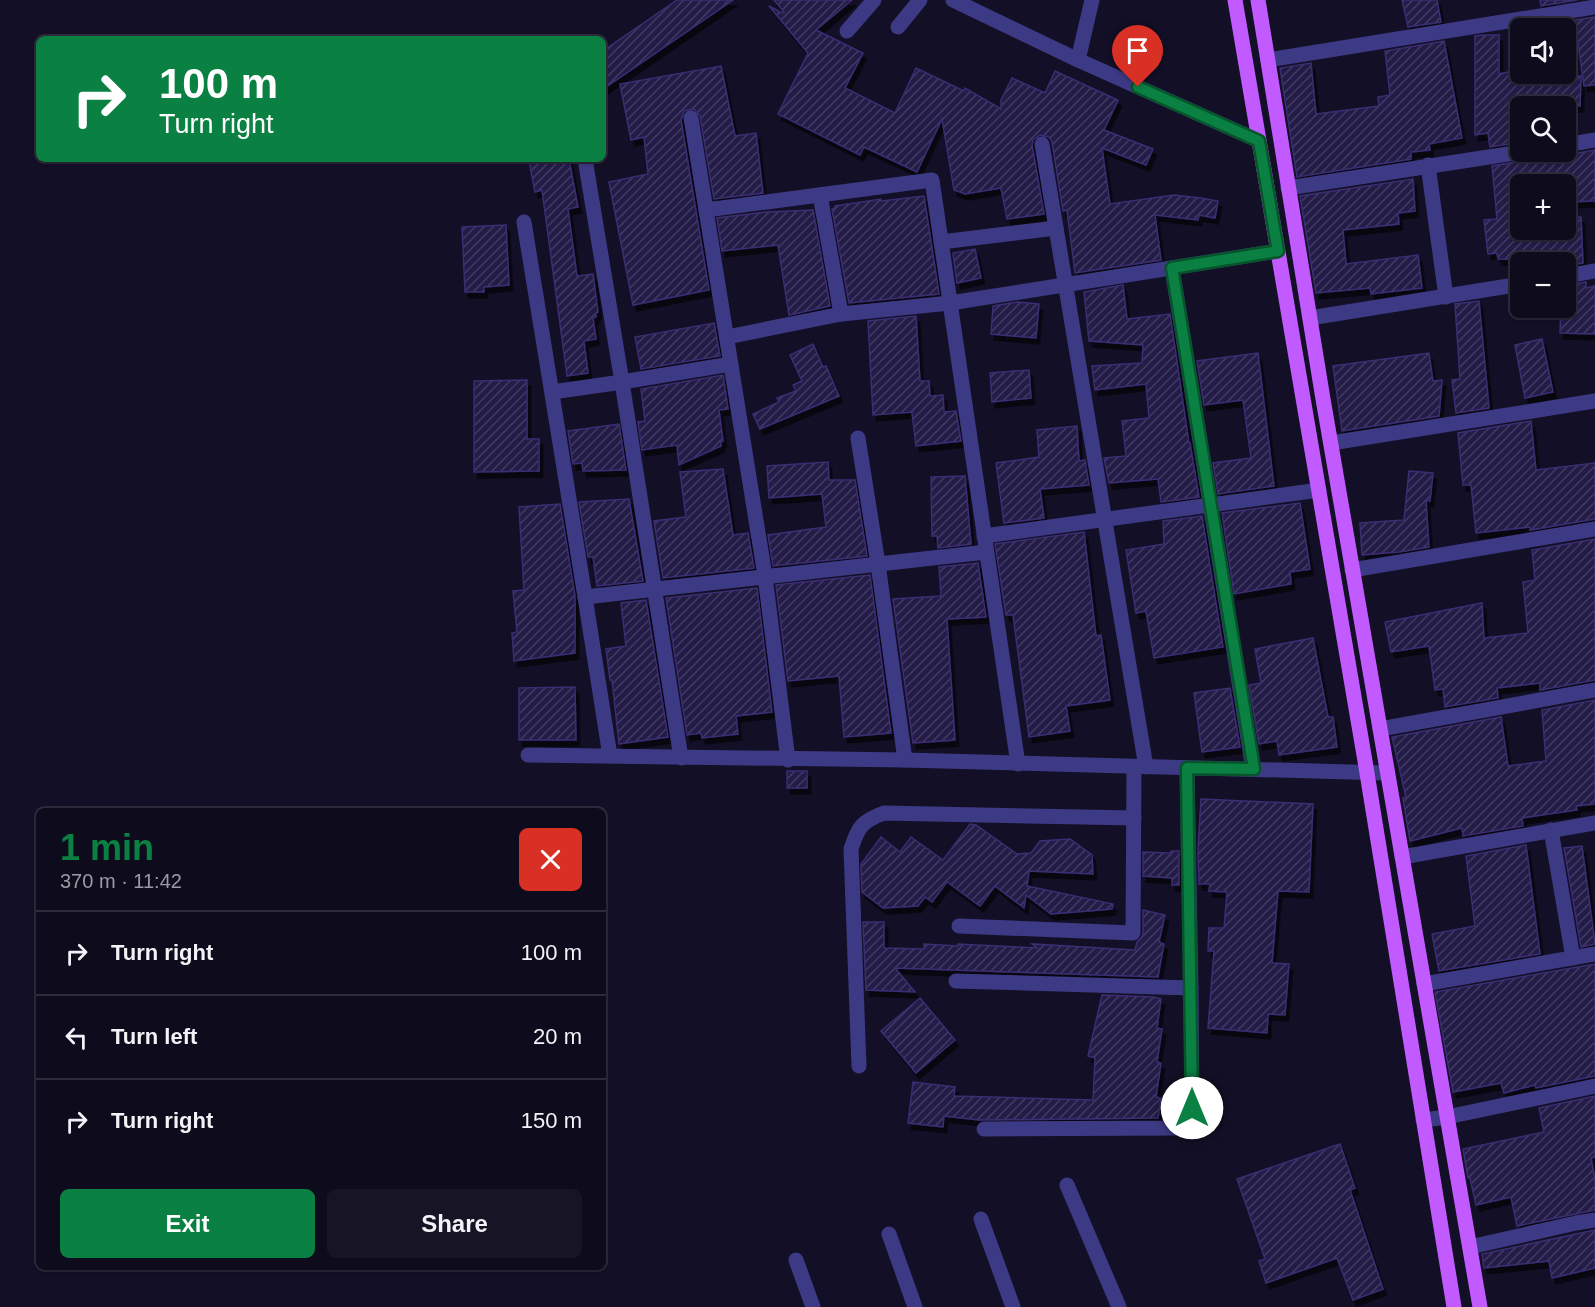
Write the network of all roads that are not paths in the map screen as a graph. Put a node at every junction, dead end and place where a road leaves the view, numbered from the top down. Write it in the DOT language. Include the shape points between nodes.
graph roads {
  1 [pos="874,0"];
  2 [pos="920,0"];
  3 [pos="953,0"];
  4 [pos="1092,0"];
  5 [pos="1235,0"];
  6 [pos="1258,0"];
  7 [pos="1595,8"];
  8 [pos="898,27"];
  9 [pos="847,31"];
  10 [pos="1078,60"];
  11 [pos="1268,60"];
  12 [pos="691,118"];
  13 [pos="1595,140"];
  14 [pos="1259,141"];
  15 [pos="1576,143"];
  16 [pos="1042,144"];
  17 [pos="1510,154"];
  18 [pos="585,162"];
  19 [pos="1428,165"];
  20 [pos="1288,188"];
  21 [pos="820,195"];
  22 [pos="706,210"];
  23 [pos="524,222"];
  24 [pos="1056,228"];
  25 [pos="941,242"];
  26 [pos="1278,251"];
  27 [pos="1172,268"];
  28 [pos="1595,271"];
  29 [pos="1576,274"];
  30 [pos="1065,284"];
  31 [pos="1510,286"];
  32 [pos="1446,297"];
  33 [pos="950,303"];
  34 [pos="841,314"];
  35 [pos="1310,318"];
  36 [pos="726,337"];
  37 [pos="731,364"];
  38 [pos="622,382"];
  39 [pos="552,392"];
  40 [pos="1595,401"];
  41 [pos="858,438"];
  42 [pos="1331,443"];
  43 [pos="1319,490"];
  44 [pos="1212,505"];
  45 [pos="1105,521"];
  46 [pos="1595,529"];
  47 [pos="984,536"];
  48 [pos="986,552"];
  49 [pos="878,564"];
  50 [pos="1352,570"];
  51 [pos="765,576"];
  52 [pos="656,589"];
  53 [pos="585,597"];
  54 [pos="1595,690"];
  55 [pos="1380,729"];
  56 [pos="528,755"];
  57 [pos="609,756"];
  58 [pos="681,758"];
  59 [pos="788,760"];
  60 [pos="905,760"];
  61 [pos="1018,764"];
  62 [pos="1140,767"];
  63 [pos="1187,768"];
  64 [pos="1254,769"];
  65 [pos="1366,771"];
  66 [pos="1387,773"];
  67 [pos="1134,818"];
  68 [pos="1595,823"];
  69 [pos="1551,830"];
  70 [pos="1402,857"];
  71 [pos="959,926"];
  72 [pos="1595,954"];
  73 [pos="1573,958"];
  74 [pos="956,981"];
  75 [pos="1424,984"];
  76 [pos="1191,988"];
  77 [pos="859,1066"];
  78 [pos="1595,1086"];
  79 [pos="1447,1117"];
  80 [pos="1423,1120"];
  81 [pos="984,1129"];
  82 [pos="1067,1185"];
  83 [pos="981,1219"];
  84 [pos="1595,1220"];
  85 [pos="889,1234"];
  86 [pos="1470,1247"];
  87 [pos="795,1260"];
  88 [pos="813,1307"];
  89 [pos="915,1307"];
  90 [pos="1013,1307"];
  91 [pos="1119,1307"];
  92 [pos="1454,1307"];
  93 [pos="1480,1307"];
  1 -- 9 [label="street"];
  2 -- 8 [label="street"];
  3 -- 10 [label="street"];
  4 -- 10 [label="street"];
  5 -- 14 [label="main road"];
  6 -- 11 [label="main road"];
  7 -- 11 [label="street"];
  10 -- 14 [label="street"];
  11 -- 20 [label="main road"];
  12 -- 22 [label="street"];
  13 -- 15 [label="street"];
  14 -- 26 [label="main road"];
  16 -- 24 [label="street"];
  17 -- 19 [label="street"];
  18 -- 38 [label="street"];
  19 -- 20 [label="street"];
  19 -- 32 [label="street"];
  20 -- 35 [label="main road"];
  21 -- 22 [label="street"];
  21 -- 25 [label="street" via="932,180"];
  21 -- 34 [label="street"];
  22 -- 36 [label="street"];
  23 -- 39 [label="street"];
  24 -- 25 [label="street"];
  24 -- 30 [label="street"];
  25 -- 33 [label="street"];
  26 -- 27 [label="street"];
  26 -- 43 [label="main road"];
  27 -- 30 [label="street"];
  27 -- 44 [label="street"];
  28 -- 29 [label="street"];
  30 -- 33 [label="street"];
  30 -- 45 [label="street"];
  31 -- 32 [label="street"];
  32 -- 35 [label="street"];
  33 -- 34 [label="street"];
  33 -- 47 [label="street"];
  34 -- 36 [label="street"];
  35 -- 42 [label="main road"];
  36 -- 37 [label="street"];
  37 -- 38 [label="street"];
  37 -- 51 [label="street"];
  38 -- 39 [label="street"];
  38 -- 52 [label="street"];
  39 -- 53 [label="street"];
  40 -- 42 [label="street"];
  41 -- 49 [label="street"];
  42 -- 50 [label="main road"];
  43 -- 44 [label="street"];
  43 -- 65 [label="main road"];
  44 -- 45 [label="street"];
  44 -- 64 [label="street"];
  45 -- 47 [label="street"];
  45 -- 62 [label="street"];
  46 -- 50 [label="street"];
  47 -- 48 [label="street"];
  48 -- 49 [label="street"];
  48 -- 61 [label="street"];
  49 -- 51 [label="street"];
  49 -- 60 [label="street"];
  50 -- 55 [label="main road"];
  51 -- 52 [label="street"];
  51 -- 59 [label="street"];
  52 -- 53 [label="street"];
  52 -- 58 [label="street"];
  53 -- 57 [label="street"];
  54 -- 55 [label="street"];
  55 -- 66 [label="main road"];
  56 -- 57 [label="street"];
  57 -- 58 [label="street"];
  58 -- 59 [label="street"];
  59 -- 60 [label="street"];
  60 -- 61 [label="street"];
  61 -- 62 [label="street"];
  62 -- 63 [label="street"];
  62 -- 67 [label="street"];
  63 -- 64 [label="street"];
  63 -- 76 [label="street"];
  64 -- 65 [label="street"];
  65 -- 66 [label="street"];
  65 -- 80 [label="main road"];
  66 -- 70 [label="main road"];
  67 -- 71 [label="street" via="1133,933"];
  67 -- 77 [label="street" via="884,813 867,819 856,831 851,849"];
  68 -- 69 [label="street"];
  69 -- 70 [label="street"];
  69 -- 73 [label="street"];
  70 -- 75 [label="main road"];
  72 -- 73 [label="street"];
  73 -- 75 [label="street"];
  74 -- 76 [label="street"];
  75 -- 79 [label="main road"];
  76 -- 81 [label="street" via="1192,1108 1188,1123 1181,1128"];
  78 -- 79 [label="street"];
  79 -- 80 [label="street"];
  79 -- 86 [label="main road"];
  80 -- 92 [label="main road"];
  82 -- 91 [label="street"];
  83 -- 90 [label="street"];
  84 -- 86 [label="street"];
  85 -- 89 [label="street"];
  86 -- 93 [label="main road"];
  87 -- 88 [label="street"];
}
